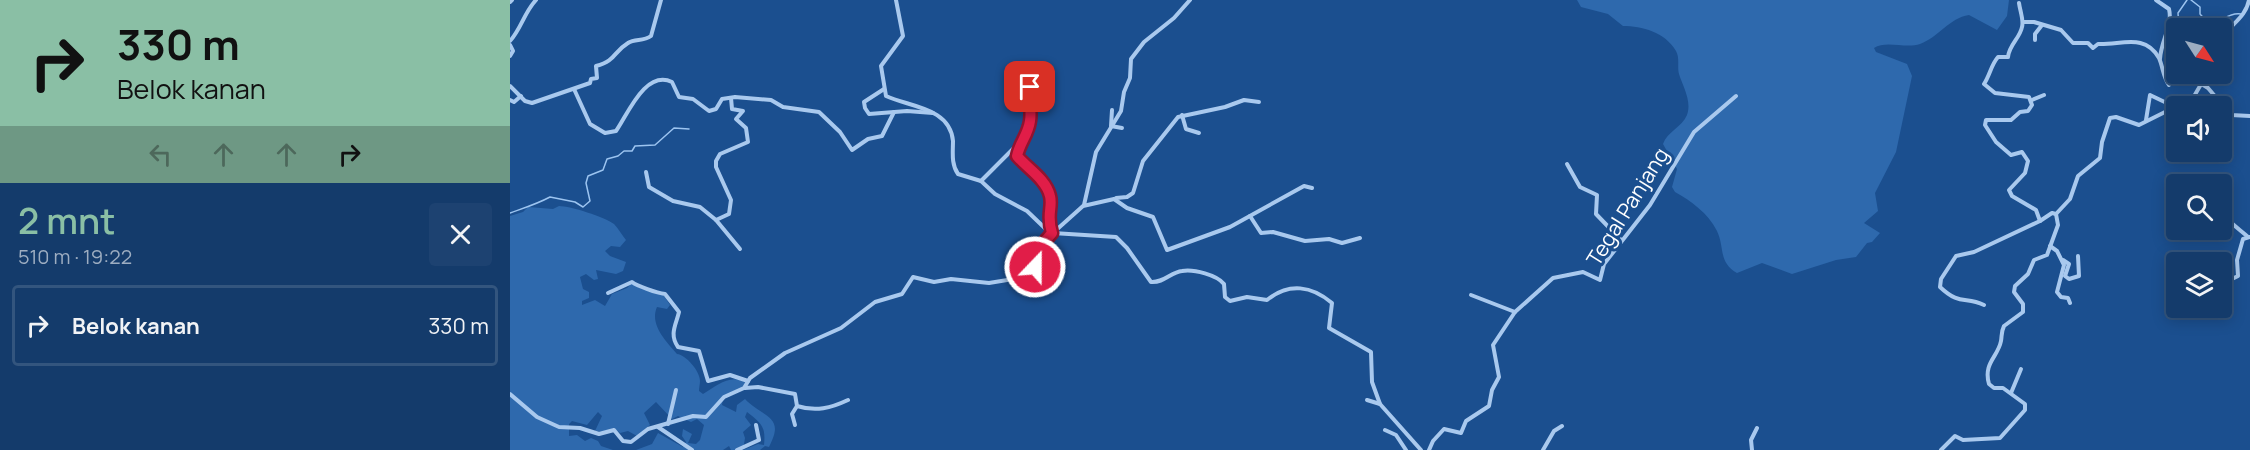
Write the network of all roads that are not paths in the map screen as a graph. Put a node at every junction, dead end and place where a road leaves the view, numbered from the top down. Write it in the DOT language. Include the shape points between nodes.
graph roads {
  1 [pos="536,0"];
  2 [pos="661,0"];
  3 [pos="896,0"];
  4 [pos="1190,0"];
  5 [pos="2156,0"];
  6 [pos="2249,0"];
  7 [pos="2019,3"];
  8 [pos="2023,22"];
  9 [pos="2232,24"];
  10 [pos="2042,25"];
  11 [pos="2035,40"];
  12 [pos="510,43"];
  13 [pos="510,56"];
  14 [pos="2160,59"];
  15 [pos="1036,72"];
  16 [pos="2202,84"];
  17 [pos="2169,85"];
  18 [pos="510,86"];
  19 [pos="574,88"];
  20 [pos="884,89"];
  21 [pos="2044,95"];
  22 [pos="520,96"];
  23 [pos="1736,96"];
  24 [pos="731,98"];
  25 [pos="510,100"];
  26 [pos="2032,100"];
  27 [pos="1259,102"];
  28 [pos="2166,103"];
  29 [pos="1112,110"];
  30 [pos="2166,110"];
  31 [pos="894,112"];
  32 [pos="934,113"];
  33 [pos="1182,115"];
  34 [pos="2250,116"];
  35 [pos="2146,121"];
  36 [pos="1111,127"];
  37 [pos="1122,128"];
  38 [pos="1199,133"];
  39 [pos="1020,142"];
  40 [pos="1567,164"];
  41 [pos="646,172"];
  42 [pos="981,181"];
  43 [pos="1312,188"];
  44 [pos="1110,199"];
  45 [pos="1083,206"];
  46 [pos="2056,214"];
  47 [pos="1250,216"];
  48 [pos="716,219"];
  49 [pos="2039,221"];
  50 [pos="2232,222"];
  51 [pos="1052,233"];
  52 [pos="2249,237"];
  53 [pos="1360,238"];
  54 [pos="1621,240"];
  55 [pos="2050,246"];
  56 [pos="740,249"];
  57 [pos="2062,260"];
  58 [pos="2069,264"];
  59 [pos="2232,279"];
  60 [pos="608,293"];
  61 [pos="1471,295"];
  62 [pos="2070,303"];
  63 [pos="1984,305"];
  64 [pos="1515,312"];
  65 [pos="2021,369"];
  66 [pos="748,381"];
  67 [pos="744,388"];
  68 [pos="676,390"];
  69 [pos="2011,393"];
  70 [pos="510,394"];
  71 [pos="848,400"];
  72 [pos="1367,400"];
  73 [pos="1380,404"];
  74 [pos="798,405"];
  75 [pos="667,424"];
  76 [pos="756,425"];
  77 [pos="795,425"];
  78 [pos="1562,426"];
  79 [pos="657,427"];
  80 [pos="1757,428"];
  81 [pos="1386,430"];
  82 [pos="692,450"];
  83 [pos="736,450"];
  84 [pos="1406,450"];
  85 [pos="1421,450"];
  86 [pos="1429,450"];
  87 [pos="1543,450"];
  88 [pos="1752,450"];
  89 [pos="1941,450"];
  1 -- 12 [label="street" via="524,14"];
  2 -- 19 [label="street" via="649,38 628,43 610,62 596,66 596,79"];
  3 -- 20 [label="street" via="903,36 881,66"];
  4 -- 36 [label="street" via="1131,59 1121,111"];
  5 -- 14 [label="street" via="2169,9 2171,26 2162,41"];
  6 -- 9 [label="street" via="2244,15"];
  7 -- 8 [label="street"];
  8 -- 10 [label="street"];
  8 -- 26 [label="street" via="2008,56 1998,57 1992,64 1984,84 1995,93 2024,95"];
  10 -- 11 [label="street"];
  10 -- 14 [label="street" via="2061,30 2075,44 2088,43 2093,48 2098,44 2139,42 2150,46"];
  12 -- 13 [label="street"];
  14 -- 17 [label="street"];
  15 -- 39 [label="street" via="1029,90 1030,124 1027,136"];
  16 -- 34 [label="street" via="2231,115"];
  18 -- 22 [label="street"];
  19 -- 22 [label="street" via="552,94 541,102 527,102"];
  19 -- 24 [label="street" via="590,124 609,133 618,129 628,107 646,87 663,80 672,81 678,97 693,99 709,111 716,109 722,99"];
  20 -- 31 [label="street" via="865,101 865,108 872,115"];
  20 -- 32 [label="street" via="887,97"];
  21 -- 26 [label="street"];
  22 -- 25 [label="street"];
  23 -- 54 [label="street, Tegal Panjang" via="1694,132 1650,205"];
  24 -- 31 [label="street" via="771,100 783,107 819,112 852,150 868,139 882,136"];
  24 -- 48 [label="street" via="732,109 743,111 736,119 746,128 748,142 720,154 716,161 731,205 729,214"];
  26 -- 49 [label="street" via="2030,110 2005,121 1990,118 1985,125 2011,156 2022,152 2028,161 2025,173 2009,191 2036,210"];
  27 -- 33 [label="street" via="1244,99 1225,108"];
  28 -- 35 [label="street" via="2150,95"];
  29 -- 36 [label="street"];
  30 -- 35 [label="street"];
  31 -- 32 [label="street"];
  32 -- 42 [label="street" via="951,131 956,171"];
  33 -- 38 [label="street" via="1186,129"];
  33 -- 44 [label="street" via="1143,161 1133,193 1122,199"];
  35 -- 46 [label="street" via="2136,126 2110,118 2100,158 2078,176 2070,200"];
  36 -- 37 [label="street"];
  36 -- 45 [label="street" via="1096,152"];
  39 -- 42 [label="street"];
  39 -- 51 [label="street" via="1018,157 1050,196 1048,216"];
  40 -- 54 [label="street" via="1582,189 1597,195 1596,214"];
  41 -- 48 [label="street" via="649,186 673,201 700,207"];
  42 -- 51 [label="street" via="995,194 1028,211"];
  43 -- 47 [label="street" via="1300,188"];
  44 -- 45 [label="street"];
  44 -- 47 [label="street" via="1155,218 1167,250"];
  45 -- 51 [label="street"];
  46 -- 49 [label="street"];
  46 -- 55 [label="street" via="2058,225"];
  47 -- 53 [label="street" via="1261,233 1274,232 1305,241 1329,238 1342,243"];
  48 -- 56 [label="street"];
  49 -- 63 [label="street" via="1974,252 1956,256 1949,263 1940,287 1953,299"];
  50 -- 52 [label="street"];
  51 -- 66 [label="street" via="1034,254 1036,270 1031,276 990,283 951,279 934,282 913,277 902,294 875,302 841,328 787,351"];
  51 -- 73 [label="street" via="1116,237 1151,282 1181,271 1212,276 1224,284 1225,297 1230,302 1247,297 1267,300 1276,292 1295,289 1317,291 1333,304 1329,328 1371,352 1372,382"];
  52 -- 59 [label="street" via="2242,240 2238,276"];
  54 -- 64 [label="street, Tegal Panjang" via="1604,264 1599,280 1582,272 1553,278"];
  55 -- 57 [label="street"];
  55 -- 69 [label="street" via="2047,255 2034,260 2028,274 2015,285 2023,312 2004,326 1989,367 1992,388"];
  57 -- 58 [label="street"];
  57 -- 62 [label="street" via="2064,269 2057,292"];
  58 -- 58 [label="street" via="2065,277 2079,276 2078,258"];
  60 -- 66 [label="street" via="632,282 665,294 679,312 673,326 675,343 698,350 708,381 730,375"];
  61 -- 64 [label="street"];
  64 -- 86 [label="street, Tegal Panjang" via="1493,345 1499,377 1489,406 1466,420 1461,433 1444,429"];
  65 -- 69 [label="street"];
  66 -- 67 [label="street"];
  67 -- 74 [label="street" via="795,394"];
  67 -- 75 [label="street" via="724,397 706,417 695,415"];
  68 -- 75 [label="street"];
  69 -- 89 [label="street" via="2026,407 2002,436 1981,441 1955,436"];
  70 -- 79 [label="street" via="536,416 559,427 599,434 614,430 626,442"];
  71 -- 74 [label="street" via="825,409"];
  72 -- 73 [label="street"];
  73 -- 85 [label="street"];
  74 -- 77 [label="street" via="792,414"];
  75 -- 79 [label="street"];
  76 -- 83 [label="street" via="758,441"];
  78 -- 87 [label="street" via="1554,431"];
  79 -- 82 [label="street"];
  80 -- 88 [label="street"];
  81 -- 84 [label="street" via="1393,432"];
}
